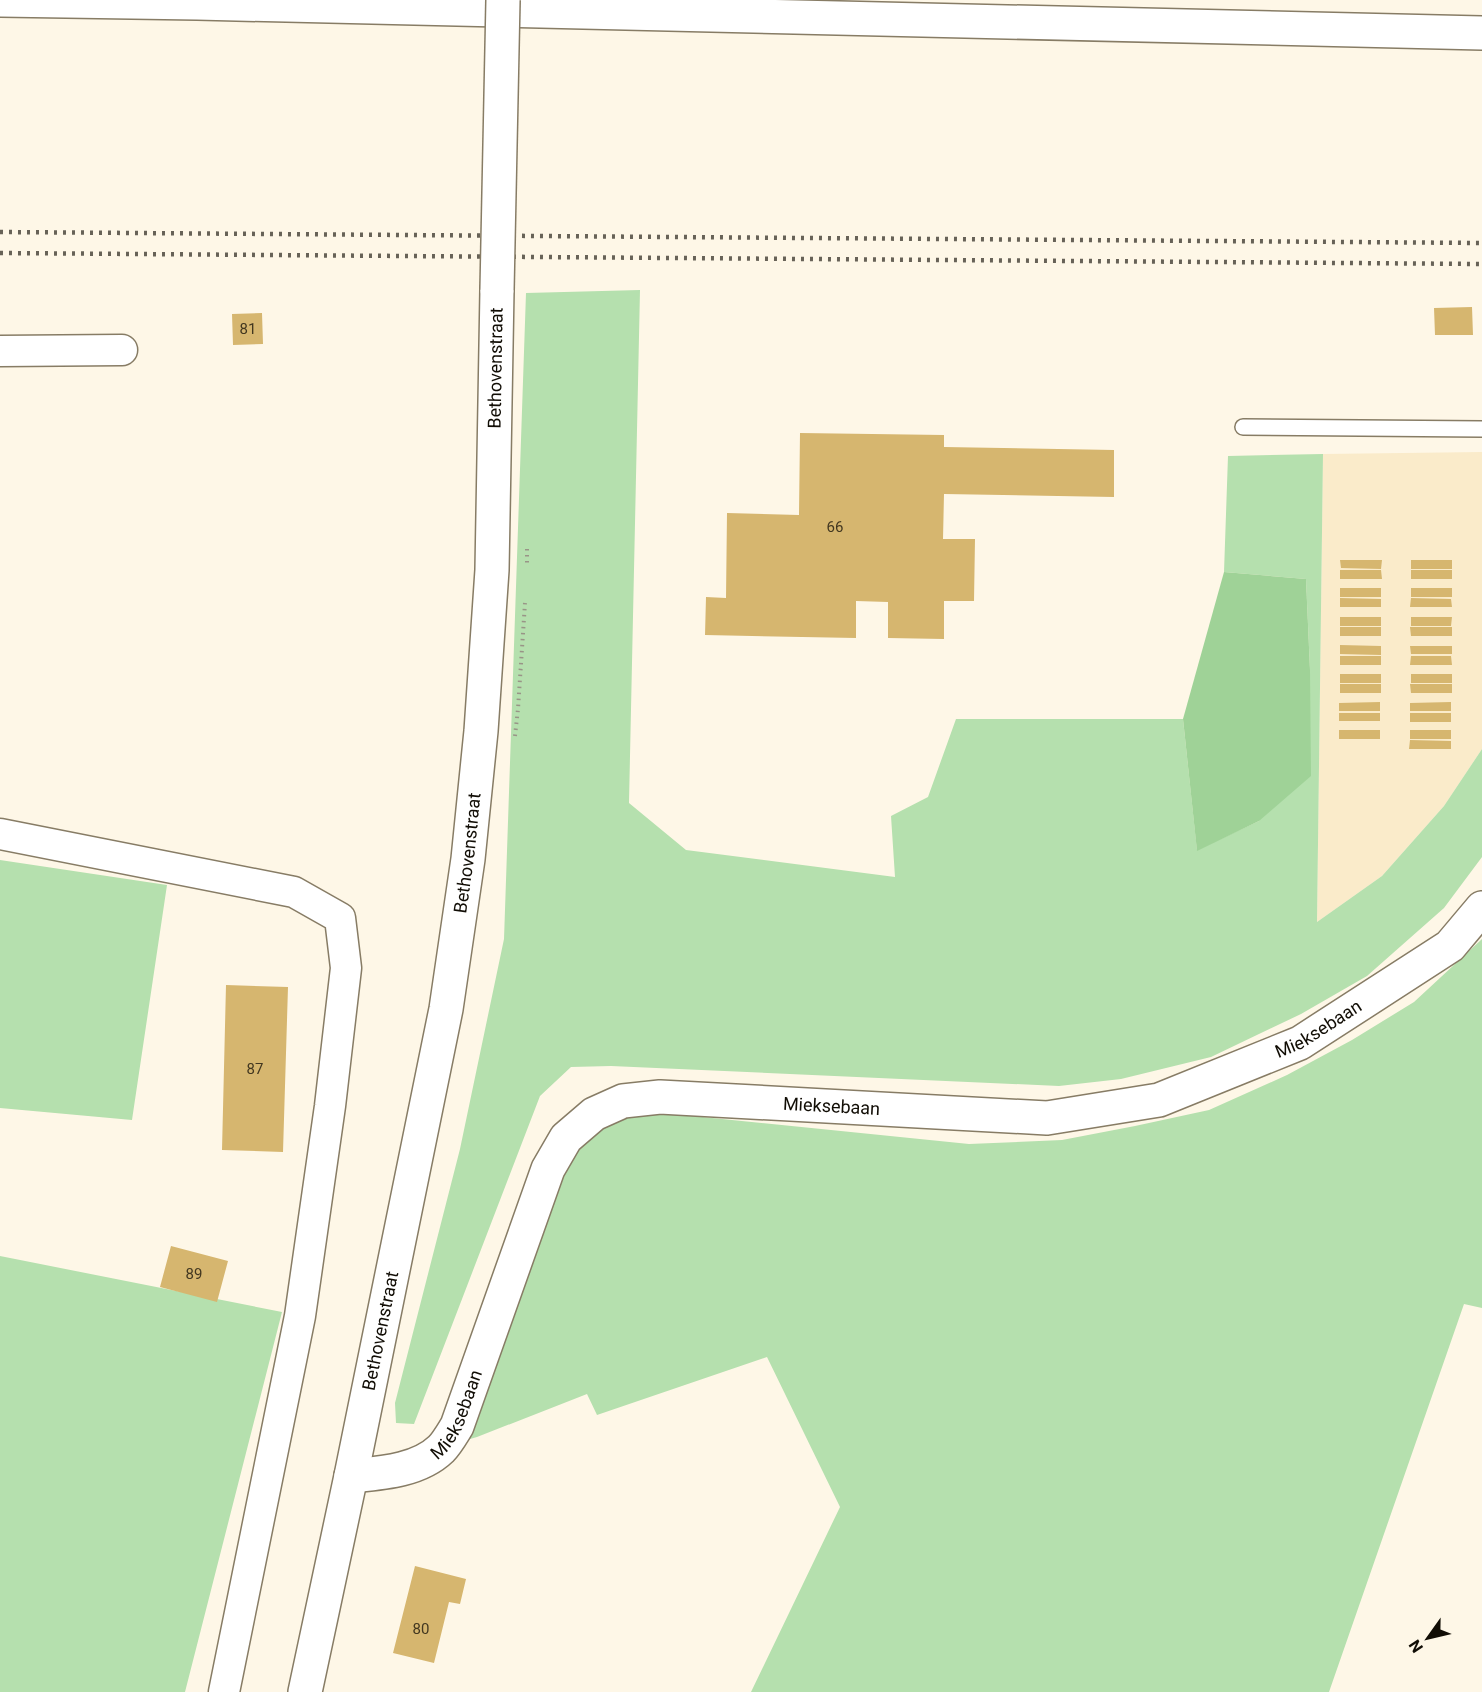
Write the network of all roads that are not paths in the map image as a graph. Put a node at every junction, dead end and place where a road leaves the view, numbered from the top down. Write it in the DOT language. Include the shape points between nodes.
graph roads {
  1 [pos="0,0"];
  2 [pos="503,0"];
  3 [pos="1482,33"];
  4 [pos="122,350"];
  5 [pos="0,351"];
  6 [pos="1243,427"];
  7 [pos="1482,429"];
  8 [pos="0,834"];
  9 [pos="1482,908"];
  10 [pos="351,1476"];
  11 [pos="226,1692"];
  12 [pos="305,1692"];
  1 -- 3 [label="main road"];
  2 -- 10 [label="main road, Bethovenstraat, bridge" via="492,570 468,859 446,1009"];
  4 -- 5 [label="street"];
  6 -- 7 [label="lane"];
  8 -- 11 [label="street" via="294,892 340,918 346,968 300,1316"];
  9 -- 10 [label="main road, Mieksebaan" via="1450,945 1300,1043 1159,1100 1047,1118 660,1097 623,1101 594,1114 566,1138 548,1169 457,1426 441,1449 422,1462"];
  10 -- 12 [label="main road, Bethovenstraat"];
}
